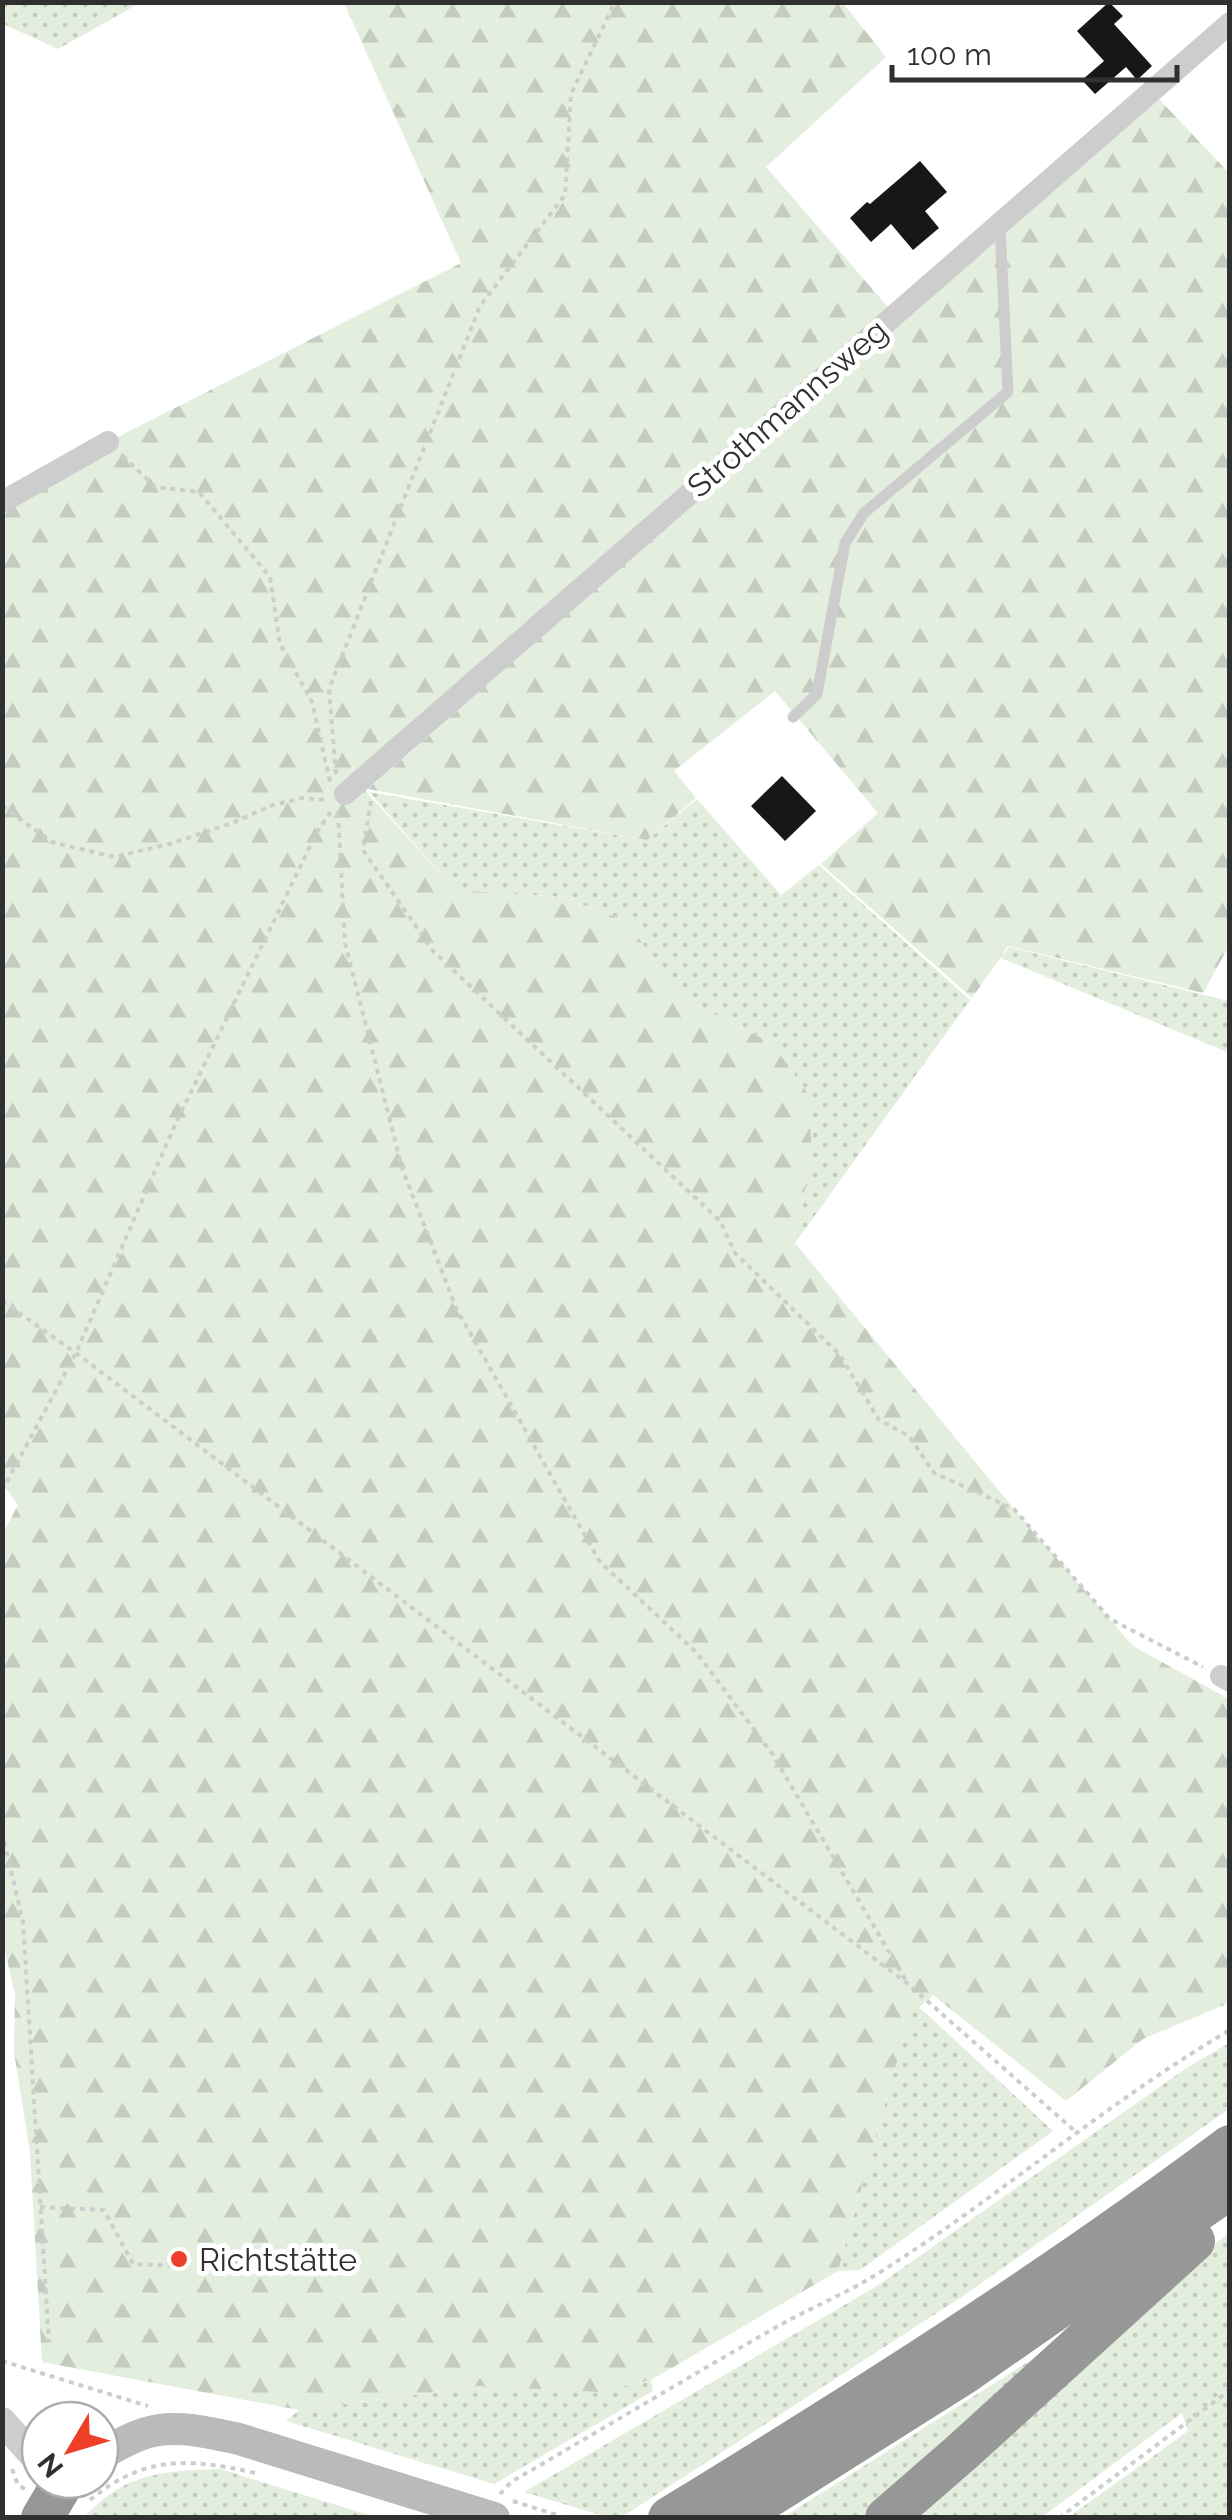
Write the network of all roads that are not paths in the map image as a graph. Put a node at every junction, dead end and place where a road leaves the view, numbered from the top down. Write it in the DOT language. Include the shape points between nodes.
graph roads {
  1 [pos="1230,23"];
  2 [pos="1000,222"];
  3 [pos="108,442"];
  4 [pos="2,502"];
  5 [pos="793,717"];
  6 [pos="337,790"];
  7 [pos="1230,2146"];
  8 [pos="1230,2188"];
  9 [pos="1230,2208"];
  10 [pos="2,2421"];
  11 [pos="20,2443"];
  12 [pos="120,2444"];
  13 [pos="491,2516"];
  14 [pos="669,2518"];
  15 [pos="736,2518"];
  16 [pos="886,2518"];
  1 -- 2 [label="street, Strothmannsweg"];
  2 -- 5 [label="lane" via="1008,392 864,513 845,542 817,694"];
  2 -- 6 [label="street, Strothmannsweg"];
  3 -- 4 [label="street"];
  7 -- 14 [label="highway" via="942,2346"];
  8 -- 15 [label="highway" via="963,2374"];
  9 -- 16 [label="highway"];
  10 -- 11 [label="street"];
  12 -- 13 [label="main road" via="160,2430 240,2438"];
}
